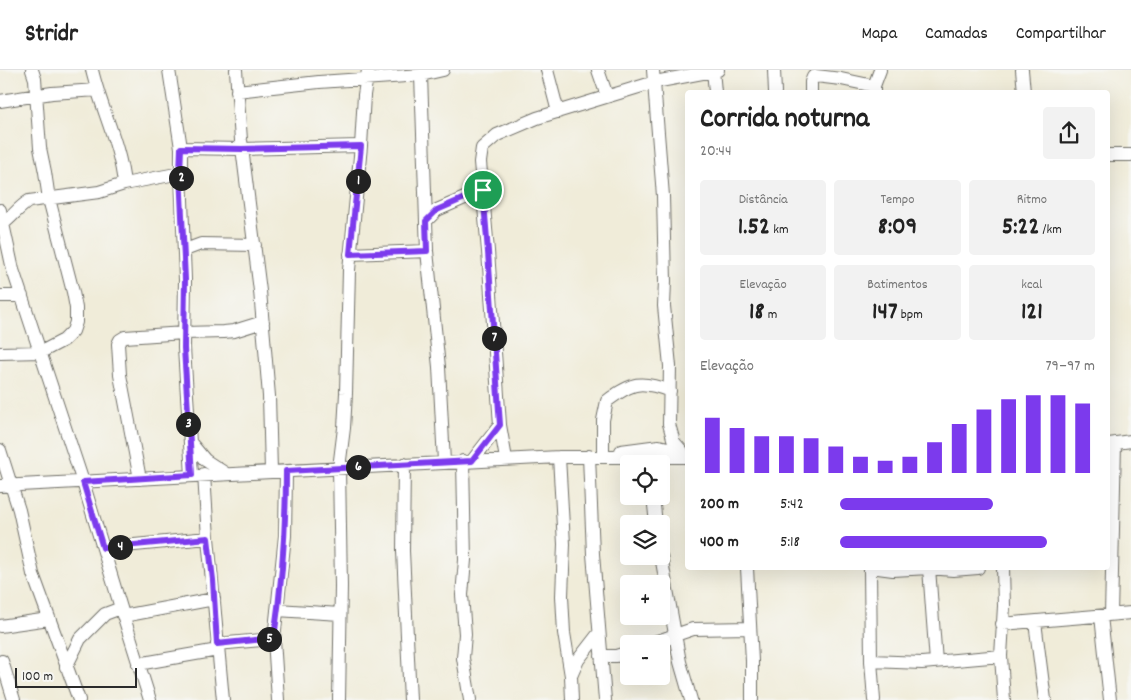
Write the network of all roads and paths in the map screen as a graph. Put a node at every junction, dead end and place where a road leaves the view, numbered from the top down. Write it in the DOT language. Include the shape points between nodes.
graph roads {
  1 [pos="32,70"];
  2 [pos="92,70"];
  3 [pos="169,70"];
  4 [pos="236,70"];
  5 [pos="443,70"];
  6 [pos="547,70"];
  7 [pos="598,70"];
  8 [pos="715,70"];
  9 [pos="774,70"];
  10 [pos="880,70"];
  11 [pos="1022,70"];
  12 [pos="826,73"];
  13 [pos="363,74"];
  14 [pos="421,75"];
  15 [pos="654,76"];
  16 [pos="874,89"];
  17 [pos="97,90"];
  18 [pos="715,90"];
  19 [pos="776,90"];
  20 [pos="811,90"];
  21 [pos="1024,90"];
  22 [pos="237,91"];
  23 [pos="36,95"];
  24 [pos="607,96"];
  25 [pos="0,101"];
  26 [pos="558,112"];
  27 [pos="361,146"];
  28 [pos="181,148"];
  29 [pos="242,149"];
  30 [pos="1110,155"];
  31 [pos="1131,155"];
  32 [pos="180,173"];
  33 [pos="124,184"];
  34 [pos="483,190"];
  35 [pos="49,199"];
  36 [pos="0,210"];
  37 [pos="426,221"];
  38 [pos="4,223"];
  39 [pos="0,245"];
  40 [pos="255,245"];
  41 [pos="185,250"];
  42 [pos="427,251"];
  43 [pos="350,254"];
  44 [pos="13,270"];
  45 [pos="0,296"];
  46 [pos="22,296"];
  47 [pos="262,322"];
  48 [pos="184,333"];
  49 [pos="42,352"];
  50 [pos="0,353"];
  51 [pos="670,391"];
  52 [pos="668,424"];
  53 [pos="500,425"];
  54 [pos="1131,441"];
  55 [pos="190,442"];
  56 [pos="1111,443"];
  57 [pos="0,450"];
  58 [pos="685,453"];
  59 [pos="648,455"];
  60 [pos="660,455"];
  61 [pos="595,456"];
  62 [pos="620,456"];
  63 [pos="559,457"];
  64 [pos="506,459"];
  65 [pos="467,461"];
  66 [pos="444,462"];
  67 [pos="404,464"];
  68 [pos="339,468"];
  69 [pos="271,471"];
  70 [pos="286,471"];
  71 [pos="226,473"];
  72 [pos="198,475"];
  73 [pos="1110,477"];
  74 [pos="140,479"];
  75 [pos="83,482"];
  76 [pos="6,485"];
  77 [pos="208,538"];
  78 [pos="103,548"];
  79 [pos="663,565"];
  80 [pos="746,570"];
  81 [pos="870,570"];
  82 [pos="930,570"];
  83 [pos="1003,570"];
  84 [pos="1107,570"];
  85 [pos="214,599"];
  86 [pos="277,610"];
  87 [pos="122,612"];
  88 [pos="1131,613"];
  89 [pos="340,614"];
  90 [pos="1106,615"];
  91 [pos="49,620"];
  92 [pos="1035,622"];
  93 [pos="1002,624"];
  94 [pos="0,626"];
  95 [pos="750,628"];
  96 [pos="599,633"];
  97 [pos="675,636"];
  98 [pos="274,638"];
  99 [pos="670,638"];
  100 [pos="218,647"];
  101 [pos="620,655"];
  102 [pos="601,656"];
  103 [pos="1001,656"];
  104 [pos="2,661"];
  105 [pos="871,662"];
  106 [pos="936,662"];
  107 [pos="138,664"];
  108 [pos="66,667"];
  109 [pos="571,676"];
  110 [pos="14,700"];
  111 [pos="79,700"];
  112 [pos="150,700"];
  113 [pos="223,700"];
  114 [pos="278,700"];
  115 [pos="339,700"];
  116 [pos="410,700"];
  117 [pos="470,700"];
  118 [pos="572,700"];
  119 [pos="605,700"];
  120 [pos="690,700"];
  121 [pos="752,700"];
  122 [pos="874,700"];
  123 [pos="1004,700"];
  124 [pos="1045,700"];
  125 [pos="1110,700"];
  1 -- 23 [label="street"];
  2 -- 17 [label="street"];
  3 -- 28 [label="street"];
  4 -- 22 [label="street"];
  5 -- 14 [label="street"];
  6 -- 26 [label="street"];
  7 -- 24 [label="street"];
  8 -- 15 [label="street"];
  8 -- 18 [label="street"];
  9 -- 19 [label="street"];
  10 -- 16 [label="street"];
  11 -- 21 [label="street"];
  12 -- 16 [label="street"];
  12 -- 20 [label="street" via="812,77"];
  13 -- 14 [label="street"];
  13 -- 22 [label="street"];
  13 -- 27 [label="street"];
  14 -- 37 [label="street"];
  15 -- 24 [label="street"];
  15 -- 51 [label="street" via="663,196 664,306"];
  17 -- 23 [label="street"];
  17 -- 33 [label="street" via="116,140"];
  22 -- 29 [label="street"];
  23 -- 25 [label="street"];
  23 -- 35 [label="street" via="40,148"];
  24 -- 26 [label="street"];
  26 -- 34 [label="street" via="511,128 482,148"];
  27 -- 29 [label="street"];
  27 -- 43 [label="street"];
  28 -- 29 [label="street"];
  28 -- 32 [label="street"];
  29 -- 40 [label="street"];
  30 -- 31 [label="street"];
  32 -- 33 [label="street"];
  32 -- 41 [label="street"];
  33 -- 35 [label="street" via="99,192"];
  34 -- 37 [label="street" via="437,210"];
  34 -- 53 [label="street"];
  35 -- 38 [label="street" via="21,206"];
  35 -- 49 [label="street" via="73,292 76,317 70,334"];
  36 -- 38 [label="street"];
  37 -- 42 [label="street"];
  38 -- 44 [label="street"];
  39 -- 44 [label="street"];
  40 -- 41 [label="street" via="200,244"];
  40 -- 47 [label="street"];
  41 -- 48 [label="street"];
  42 -- 43 [label="street"];
  42 -- 66 [label="street" via="439,367"];
  43 -- 68 [label="street" via="345,411"];
  44 -- 46 [label="street"];
  45 -- 46 [label="street"];
  46 -- 49 [label="street"];
  47 -- 48 [label="street" via="234,331"];
  47 -- 69 [label="street" via="269,396"];
  48 -- 55 [label="street"];
  48 -- 74 [label="street" via="125,337 118,344 123,394"];
  49 -- 50 [label="street"];
  49 -- 75 [label="street"];
  51 -- 52 [label="street"];
  51 -- 61 [label="street" via="639,384 607,401"];
  52 -- 58 [label="street" via="674,442"];
  52 -- 59 [label="street"];
  53 -- 64 [label="street"];
  53 -- 65 [label="street"];
  54 -- 56 [label="street"];
  55 -- 71 [label="street" via="205,460"];
  55 -- 72 [label="street"];
  56 -- 73 [label="street"];
  57 -- 76 [label="street"];
  58 -- 60 [label="street"];
  61 -- 62 [label="street"];
  61 -- 63 [label="street"];
  61 -- 96 [label="street"];
  63 -- 64 [label="street"];
  63 -- 109 [label="street" via="564,633"];
  64 -- 65 [label="street"];
  65 -- 66 [label="street"];
  65 -- 117 [label="street" via="462,594 463,658"];
  66 -- 67 [label="street"];
  67 -- 68 [label="street"];
  67 -- 116 [label="street" via="403,551"];
  68 -- 70 [label="street"];
  68 -- 89 [label="street"];
  69 -- 70 [label="street"];
  69 -- 71 [label="street"];
  70 -- 86 [label="street" via="285,536"];
  71 -- 72 [label="street"];
  72 -- 74 [label="street"];
  72 -- 77 [label="street"];
  74 -- 75 [label="street"];
  75 -- 76 [label="street"];
  75 -- 78 [label="street"];
  76 -- 91 [label="street"];
  77 -- 78 [label="street"];
  77 -- 85 [label="street"];
  78 -- 87 [label="street"];
  79 -- 97 [label="street"];
  80 -- 95 [label="street"];
  81 -- 105 [label="street"];
  82 -- 106 [label="street"];
  83 -- 93 [label="street"];
  84 -- 90 [label="street"];
  85 -- 87 [label="street"];
  85 -- 100 [label="street"];
  86 -- 89 [label="street"];
  86 -- 98 [label="street"];
  87 -- 107 [label="street"];
  87 -- 108 [label="street" via="105,614 80,639"];
  88 -- 90 [label="street"];
  89 -- 115 [label="street"];
  90 -- 92 [label="street"];
  90 -- 125 [label="street"];
  91 -- 94 [label="street"];
  91 -- 108 [label="street"];
  92 -- 93 [label="street"];
  92 -- 124 [label="street"];
  93 -- 103 [label="street"];
  95 -- 97 [label="street" via="693,629"];
  95 -- 121 [label="street"];
  96 -- 102 [label="street"];
  96 -- 109 [label="street" via="578,660"];
  97 -- 99 [label="street"];
  97 -- 120 [label="street"];
  98 -- 100 [label="street"];
  98 -- 114 [label="street"];
  100 -- 107 [label="street"];
  100 -- 113 [label="street"];
  101 -- 102 [label="street"];
  102 -- 119 [label="street"];
  103 -- 106 [label="street"];
  103 -- 123 [label="street"];
  104 -- 110 [label="street"];
  105 -- 106 [label="street"];
  105 -- 122 [label="street"];
  107 -- 112 [label="street"];
  108 -- 111 [label="street"];
  109 -- 118 [label="street"];
}
